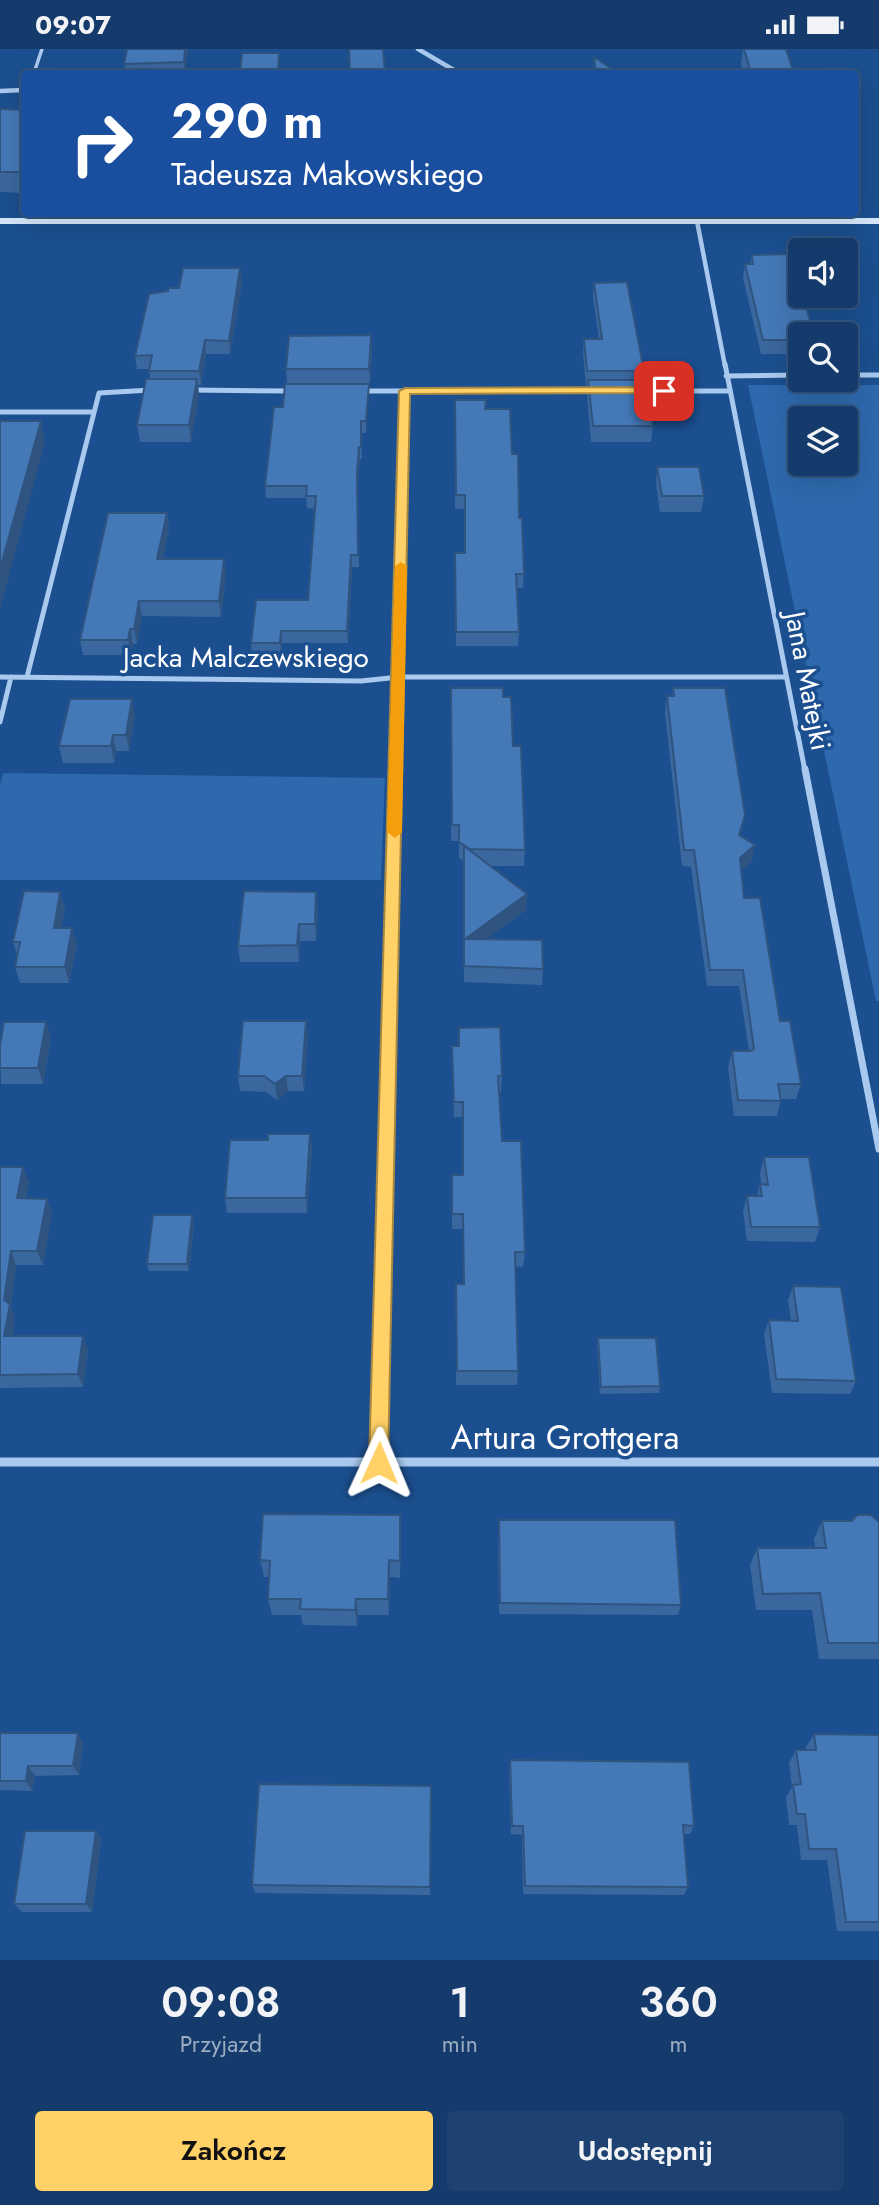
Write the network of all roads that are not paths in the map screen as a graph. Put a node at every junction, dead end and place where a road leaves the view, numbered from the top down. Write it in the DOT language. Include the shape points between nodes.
graph roads {
  1 [pos="42,49"];
  2 [pos="418,49"];
  3 [pos="35,70"];
  4 [pos="454,70"];
  5 [pos="21,90"];
  6 [pos="0,91"];
  7 [pos="105,217"];
  8 [pos="633,218"];
  9 [pos="0,221"];
  10 [pos="697,221"];
  11 [pos="879,221"];
  12 [pos="788,375"];
  13 [pos="858,375"];
  14 [pos="879,375"];
  15 [pos="726,376"];
  16 [pos="153,390"];
  17 [pos="181,390"];
  18 [pos="293,391"];
  19 [pos="349,391"];
  20 [pos="405,391"];
  21 [pos="608,391"];
  22 [pos="635,391"];
  23 [pos="729,391"];
  24 [pos="0,412"];
  25 [pos="94,412"];
  26 [pos="0,677"];
  27 [pos="11,677"];
  28 [pos="27,677"];
  29 [pos="398,677"];
  30 [pos="785,677"];
  31 [pos="0,722"];
  32 [pos="879,1149"];
  33 [pos="0,1462"];
  34 [pos="879,1462"];
  35 [pos="379,1463"];
  1 -- 3 [label="lane"];
  2 -- 4 [label="street"];
  5 -- 6 [label="street"];
  7 -- 8 [label="street"];
  7 -- 9 [label="street"];
  8 -- 10 [label="street"];
  10 -- 11 [label="street"];
  10 -- 15 [label="street, Jana Matejki"];
  12 -- 15 [label="street"];
  13 -- 14 [label="street"];
  15 -- 23 [label="street, Jana Matejki"];
  16 -- 25 [label="street" via="99,393"];
  17 -- 18 [label="street"];
  19 -- 20 [label="street"];
  20 -- 21 [label="street"];
  20 -- 29 [label="street"];
  22 -- 23 [label="street"];
  23 -- 30 [label="street, Jana Matejki"];
  24 -- 25 [label="street"];
  25 -- 28 [label="street"];
  26 -- 27 [label="street, Jacka Malczewskiego"];
  27 -- 28 [label="street, Jacka Malczewskiego"];
  27 -- 31 [label="street"];
  28 -- 29 [label="street, Jacka Malczewskiego" via="361,681"];
  29 -- 30 [label="street, Jacka Malczewskiego"];
  29 -- 35 [label="street"];
  30 -- 32 [label="street, Jana Matejki"];
  33 -- 35 [label="street, Artura Grottgera"];
  34 -- 35 [label="street, Artura Grottgera"];
}
